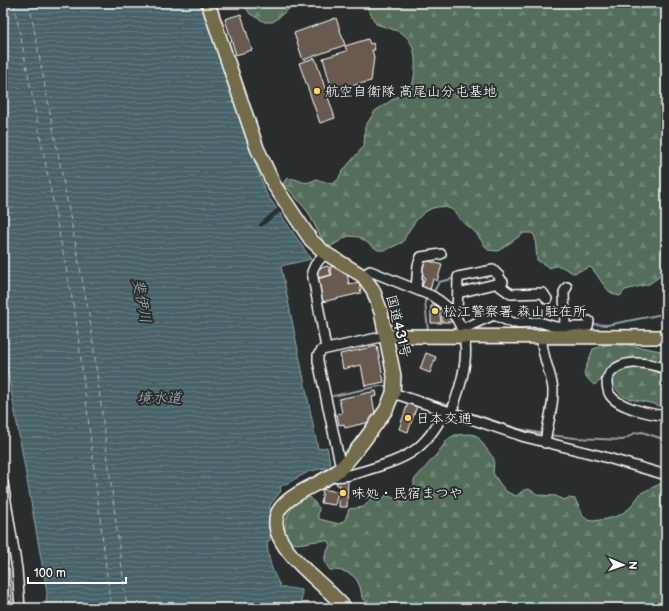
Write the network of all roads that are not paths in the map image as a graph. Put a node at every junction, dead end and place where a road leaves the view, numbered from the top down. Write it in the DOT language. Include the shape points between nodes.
graph roads {
  1 [pos="208,3"];
  2 [pos="325,253"];
  3 [pos="441,254"];
  4 [pos="363,276"];
  5 [pos="501,283"];
  6 [pos="567,287"];
  7 [pos="416,290"];
  8 [pos="458,293"];
  9 [pos="547,299"];
  10 [pos="457,316"];
  11 [pos="589,321"];
  12 [pos="539,322"];
  13 [pos="565,327"];
  14 [pos="463,330"];
  15 [pos="386,336"];
  16 [pos="666,337"];
  17 [pos="326,348"];
  18 [pos="666,369"];
  19 [pos="393,393"];
  20 [pos="450,409"];
  21 [pos="666,416"];
  22 [pos="546,437"];
  23 [pos="336,472"];
  24 [pos="666,475"];
  25 [pos="3,483"];
  26 [pos="6,519"];
  27 [pos="20,608"];
  28 [pos="346,608"];
  1 -- 2 [label="highway, 国道431号" via="257,148 274,185 312,240"];
  2 -- 4 [label="highway, 国道431号"];
  2 -- 17 [label="street" via="314,265 312,272"];
  3 -- 7 [label="street" via="421,257"];
  4 -- 7 [label="street" via="370,271"];
  4 -- 15 [label="highway, 国道431号" via="377,300"];
  5 -- 8 [label="street"];
  5 -- 8 [label="street" via="493,270 458,278"];
  5 -- 9 [label="street" via="511,294 543,293"];
  6 -- 13 [label="street" via="564,292"];
  7 -- 10 [label="street" via="441,301"];
  8 -- 10 [label="street"];
  10 -- 14 [label="street"];
  11 -- 13 [label="street" via="585,327"];
  12 -- 13 [label="street"];
  12 -- 14 [label="street" via="513,323 494,315"];
  12 -- 22 [label="street" via="542,349 553,388"];
  14 -- 15 [label="highway"];
  14 -- 16 [label="highway"];
  14 -- 20 [label="street" via="465,360 462,380"];
  15 -- 17 [label="street"];
  15 -- 19 [label="highway, 国道431号" via="394,376"];
  17 -- 23 [label="street" via="320,352 318,362"];
  18 -- 21 [label="street" via="646,364 621,365 613,370 607,379 610,394 616,400 648,413"];
  19 -- 20 [label="street"];
  19 -- 23 [label="highway, 国道431号" via="386,410"];
  20 -- 22 [label="street" via="525,438"];
  20 -- 23 [label="street" via="429,436 408,456 356,473 337,477"];
  22 -- 24 [label="street"];
  23 -- 28 [label="highway, 国道431号" via="286,500 281,506 276,524 282,544"];
  25 -- 26 [label="street"];
  26 -- 27 [label="street" via="17,569"];
}
